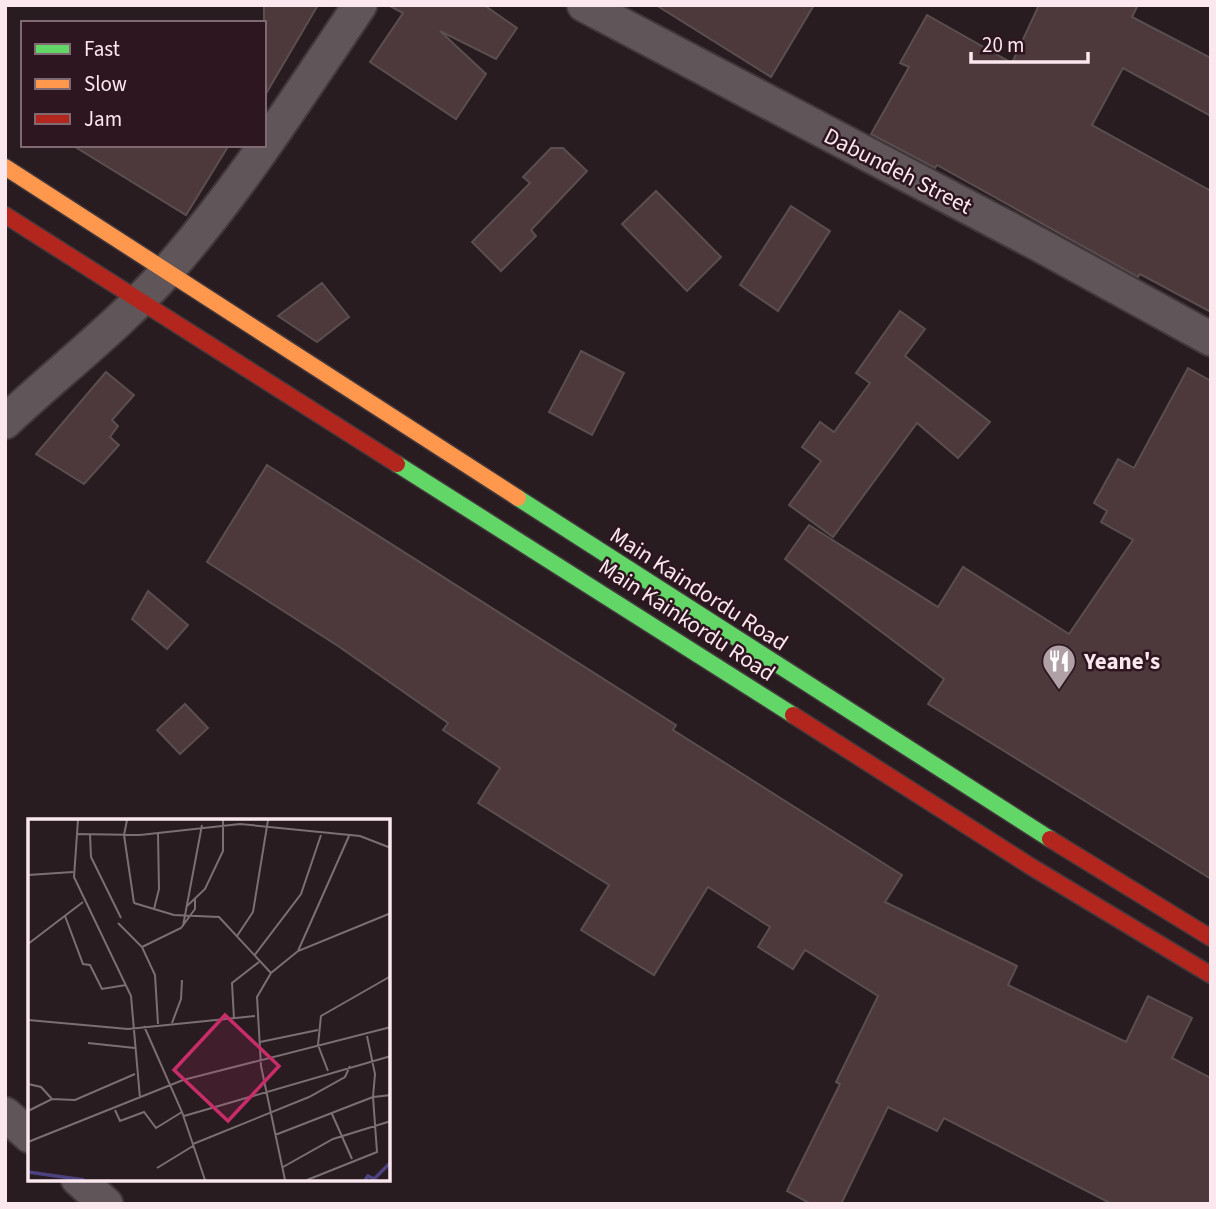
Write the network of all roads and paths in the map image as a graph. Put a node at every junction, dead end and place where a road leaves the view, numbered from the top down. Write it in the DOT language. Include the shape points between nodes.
graph roads {
  1 [pos="360,5"];
  2 [pos="584,5"];
  3 [pos="266,143"];
  4 [pos="263,147"];
  5 [pos="5,167"];
  6 [pos="5,215"];
  7 [pos="168,270"];
  8 [pos="141,300"];
  9 [pos="1211,339"];
  10 [pos="5,422"];
  11 [pos="1211,938"];
  12 [pos="1211,975"];
  13 [pos="5,1114"];
  14 [pos="28,1134"];
  15 [pos="80,1181"];
  16 [pos="106,1204"];
  1 -- 3 [label="street"];
  2 -- 9 [label="street, Dabundeh Street"];
  4 -- 7 [label="street"];
  5 -- 7 [label="main road"];
  6 -- 8 [label="main road, Main Kainkordu Road"];
  7 -- 8 [label="street"];
  7 -- 11 [label="main road, Main Kaindordu Road" via="780,668"];
  8 -- 10 [label="street"];
  8 -- 12 [label="main road, Main Kainkordu Road" via="1030,866"];
  13 -- 14 [label="street"];
  15 -- 16 [label="street"];
}
